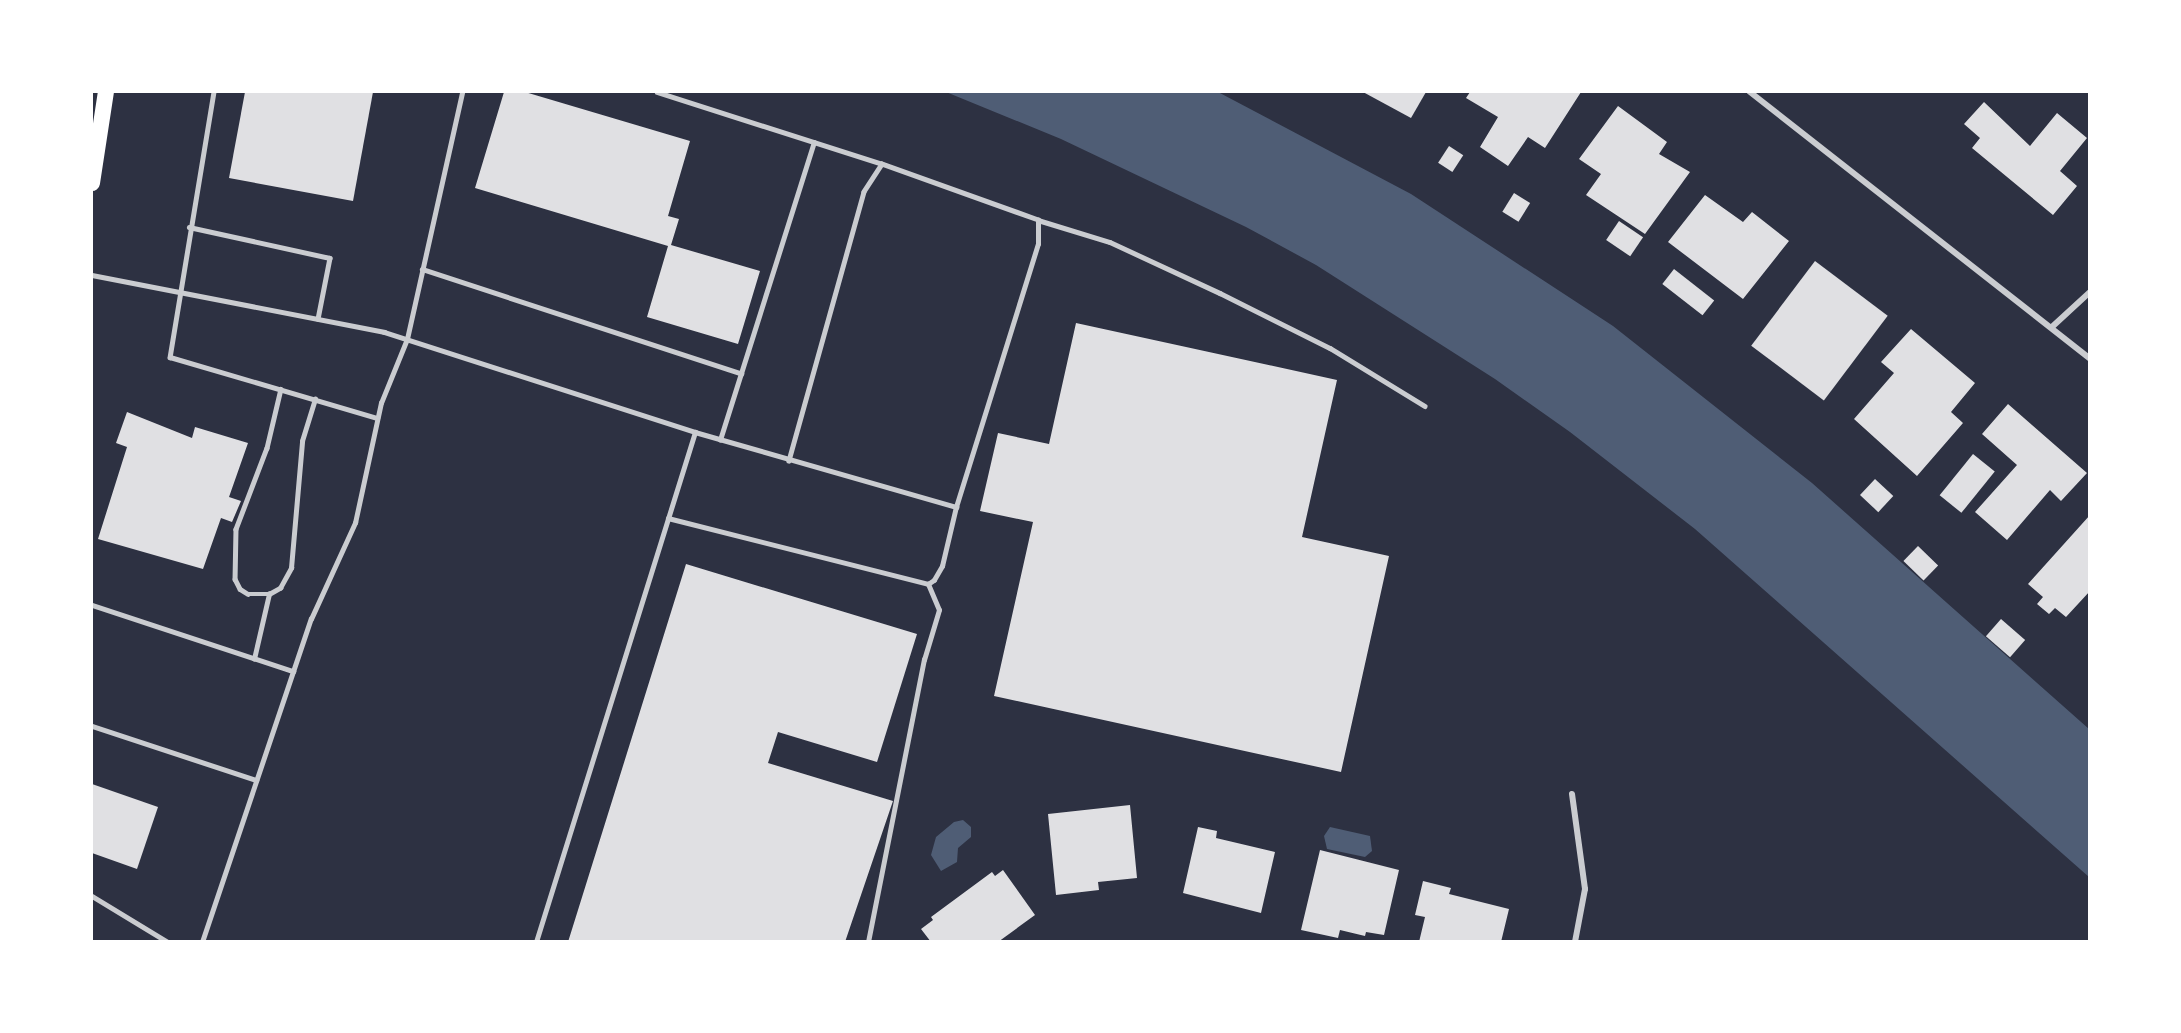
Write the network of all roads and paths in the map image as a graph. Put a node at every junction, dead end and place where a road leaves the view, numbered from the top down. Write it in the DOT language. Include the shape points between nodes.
graph roads {
  1 [pos="106,92"];
  2 [pos="214,92"];
  3 [pos="462,92"];
  4 [pos="657,92"];
  5 [pos="1750,92"];
  6 [pos="814,142"];
  7 [pos="882,164"];
  8 [pos="92,183"];
  9 [pos="1038,220"];
  10 [pos="189,227"];
  11 [pos="422,269"];
  12 [pos="92,274"];
  13 [pos="178,291"];
  14 [pos="2090,292"];
  15 [pos="318,319"];
  16 [pos="2053,326"];
  17 [pos="407,339"];
  18 [pos="2090,359"];
  19 [pos="741,373"];
  20 [pos="281,389"];
  21 [pos="315,399"];
  22 [pos="1425,406"];
  23 [pos="377,418"];
  24 [pos="694,432"];
  25 [pos="720,440"];
  26 [pos="789,461"];
  27 [pos="956,507"];
  28 [pos="668,518"];
  29 [pos="928,584"];
  30 [pos="269,594"];
  31 [pos="92,605"];
  32 [pos="254,658"];
  33 [pos="293,671"];
  34 [pos="92,726"];
  35 [pos="256,780"];
  36 [pos="1572,794"];
  37 [pos="92,896"];
  38 [pos="168,942"];
  39 [pos="202,942"];
  40 [pos="536,942"];
  41 [pos="868,942"];
  42 [pos="1575,942"];
  1 -- 8 [label="highway"];
  2 -- 10 [label="lane"];
  3 -- 11 [label="lane"];
  4 -- 6 [label="lane"];
  5 -- 16 [label="street"];
  6 -- 7 [label="lane"];
  6 -- 19 [label="lane"];
  7 -- 9 [label="lane"];
  7 -- 26 [label="lane" via="864,192"];
  9 -- 22 [label="lane" via="1110,242 1220,293 1330,348"];
  9 -- 27 [label="lane" via="1038,244"];
  10 -- 13 [label="lane"];
  10 -- 15 [label="lane" via="330,258"];
  11 -- 17 [label="lane"];
  11 -- 19 [label="lane"];
  12 -- 13 [label="lane"];
  13 -- 15 [label="lane"];
  13 -- 20 [label="lane" via="170,357"];
  14 -- 16 [label="street"];
  15 -- 17 [label="lane"];
  16 -- 18 [label="street"];
  17 -- 23 [label="lane"];
  17 -- 24 [label="lane"];
  19 -- 25 [label="lane"];
  20 -- 21 [label="lane"];
  20 -- 30 [label="lane" via="267,448 236,530 232,566 240,589 249,594"];
  21 -- 23 [label="lane"];
  21 -- 30 [label="lane" via="302,441 291,568 280,588"];
  23 -- 33 [label="lane" via="355,523 311,619"];
  24 -- 25 [label="lane"];
  24 -- 28 [label="lane"];
  25 -- 26 [label="lane"];
  26 -- 27 [label="lane"];
  27 -- 29 [label="lane" via="942,566"];
  28 -- 29 [label="lane"];
  28 -- 40 [label="lane"];
  29 -- 41 [label="lane" via="939,610 924,660"];
  30 -- 32 [label="lane"];
  31 -- 32 [label="lane"];
  32 -- 33 [label="lane"];
  33 -- 35 [label="lane"];
  34 -- 35 [label="lane"];
  35 -- 39 [label="lane"];
  36 -- 42 [label="street" via="1585,889"];
  37 -- 38 [label="lane"];
}
